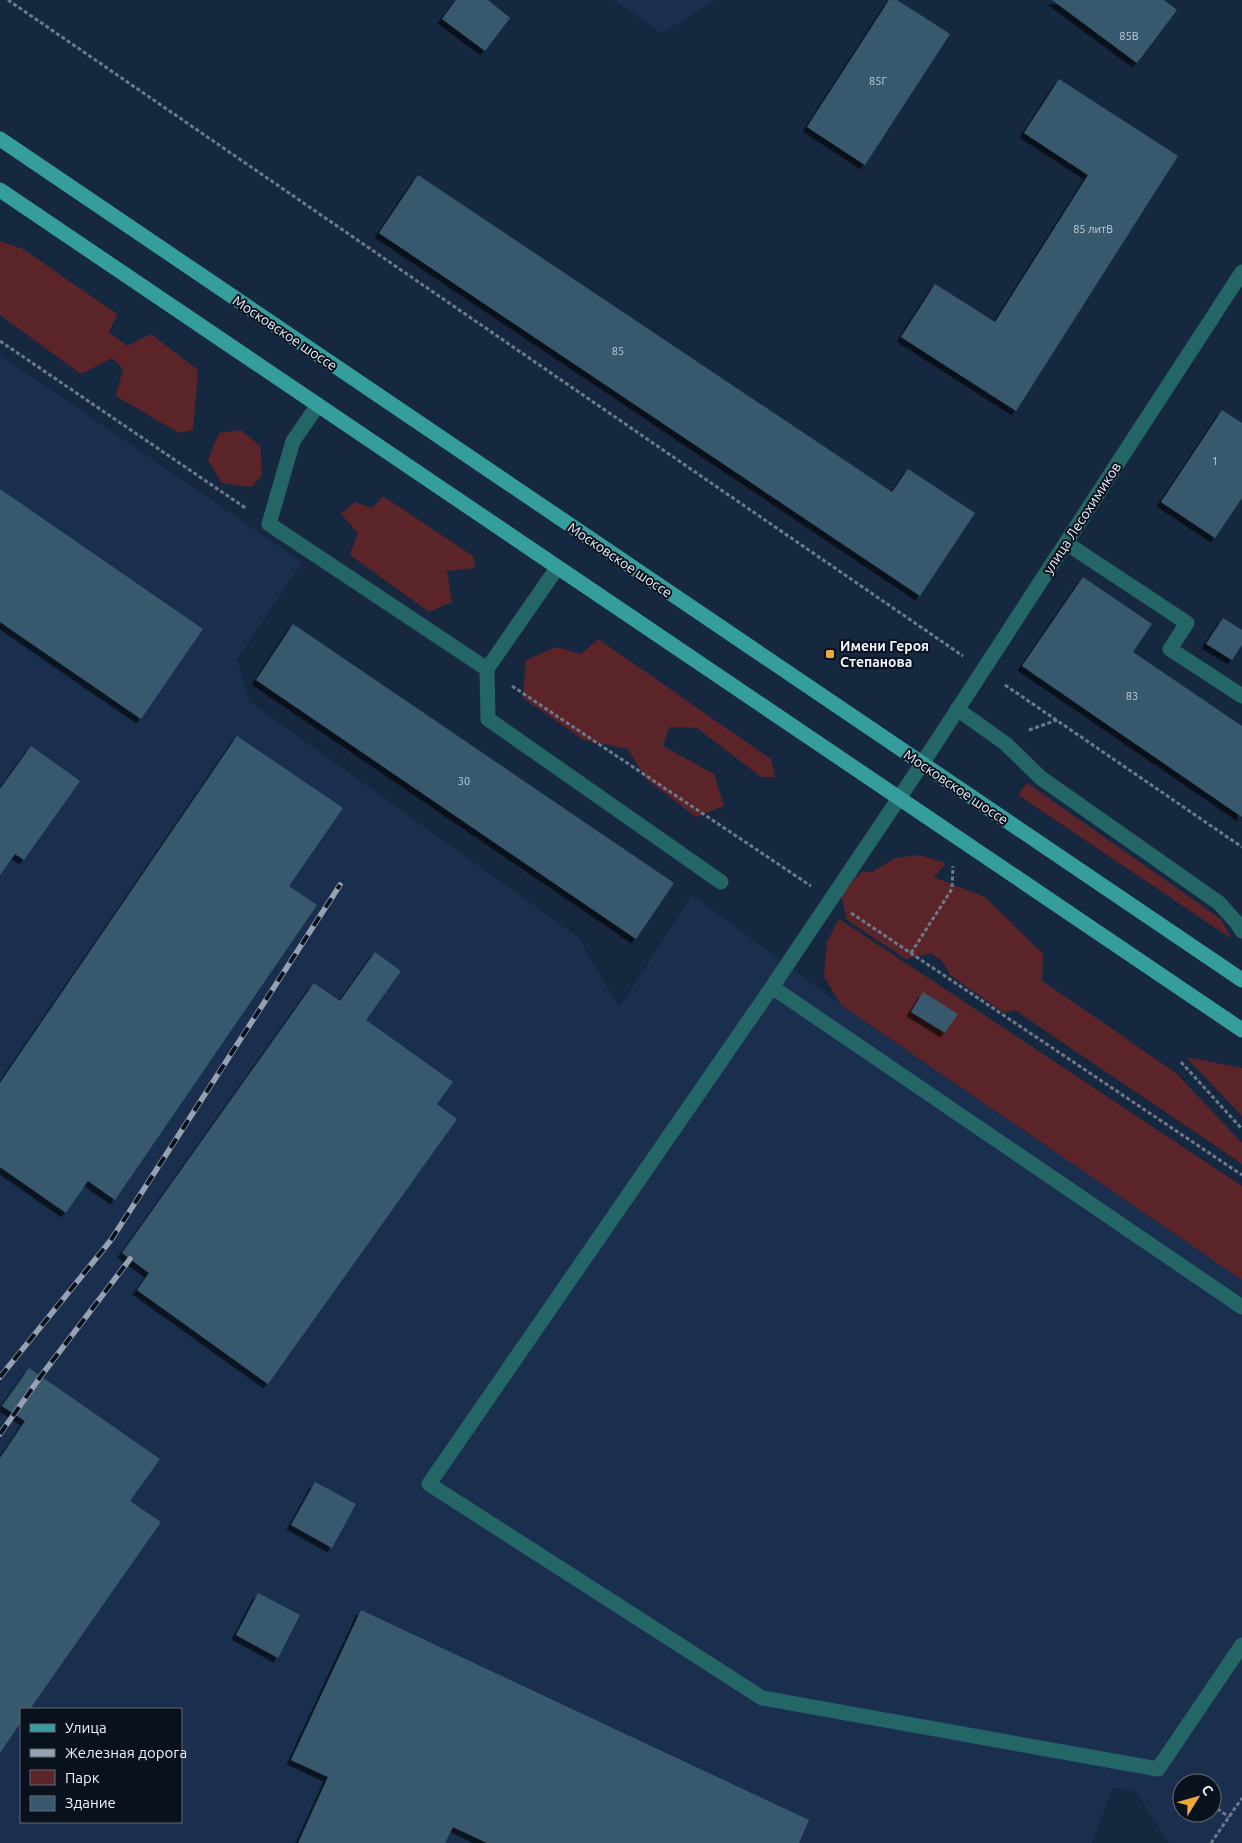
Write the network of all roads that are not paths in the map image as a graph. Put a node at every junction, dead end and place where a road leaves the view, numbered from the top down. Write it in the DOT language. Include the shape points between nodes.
graph roads {
  1 [pos="0,139"];
  2 [pos="0,190"];
  3 [pos="1242,272"];
  4 [pos="318,405"];
  5 [pos="1066,543"];
  6 [pos="557,568"];
  7 [pos="487,669"];
  8 [pos="1242,696"];
  9 [pos="957,710"];
  10 [pos="922,764"];
  11 [pos="898,799"];
  12 [pos="721,882"];
  13 [pos="1242,932"];
  14 [pos="1242,980"];
  15 [pos="772,987"];
  16 [pos="1242,1030"];
  17 [pos="1242,1307"];
  18 [pos="1242,1646"];
  1 -- 10 [label="main road, Московское шоссе"];
  2 -- 4 [label="main road"];
  3 -- 5 [label="street, улица Лесохимиков"];
  4 -- 6 [label="main road"];
  4 -- 7 [label="street" via="293,441 268,524"];
  5 -- 8 [label="street" via="1187,623 1170,649"];
  5 -- 9 [label="street, улица Лесохимиков"];
  6 -- 7 [label="street"];
  6 -- 11 [label="main road"];
  7 -- 12 [label="street" via="488,718"];
  9 -- 10 [label="street, улица Лесохимиков"];
  9 -- 13 [label="street" via="1006,744 1041,778 1219,902"];
  10 -- 11 [label="street, улица Лесохимиков"];
  10 -- 14 [label="main road, Московское шоссе"];
  11 -- 15 [label="street, улица Лесохимиков"];
  11 -- 16 [label="main road"];
  15 -- 17 [label="street"];
  15 -- 18 [label="street, улица Лесохимиков" via="429,1484 762,1698 1158,1769"];
}
